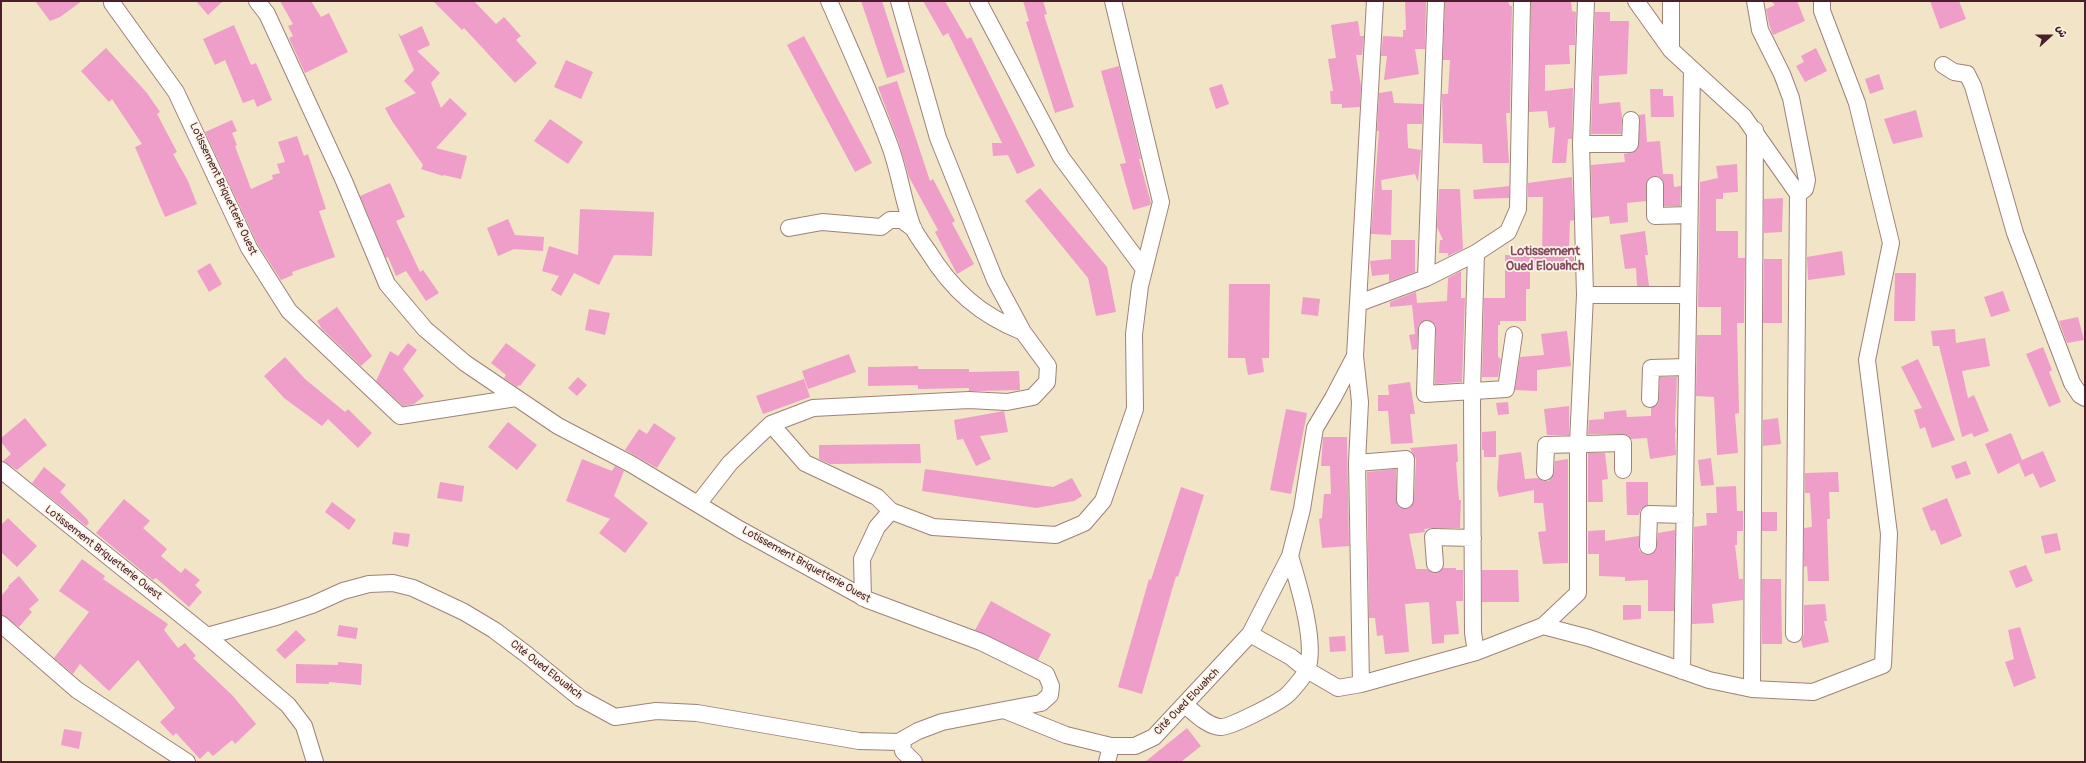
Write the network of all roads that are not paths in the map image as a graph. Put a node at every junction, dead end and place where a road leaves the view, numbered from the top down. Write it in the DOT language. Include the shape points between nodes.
graph roads {
  1 [pos="257,1"];
  2 [pos="829,1"];
  3 [pos="899,1"];
  4 [pos="978,1"];
  5 [pos="1113,1"];
  6 [pos="1375,1"];
  7 [pos="1436,1"];
  8 [pos="1522,1"];
  9 [pos="1586,1"];
  10 [pos="1636,1"];
  11 [pos="1670,1"];
  12 [pos="1755,1"];
  13 [pos="1822,1"];
  14 [pos="112,3"];
  15 [pos="1671,50"];
  16 [pos="1944,65"];
  17 [pos="1692,70"];
  18 [pos="1631,120"];
  19 [pos="1755,130"];
  20 [pos="1581,144"];
  21 [pos="1655,185"];
  22 [pos="1798,194"];
  23 [pos="1689,215"];
  24 [pos="788,228"];
  25 [pos="914,229"];
  26 [pos="1476,253"];
  27 [pos="1144,269"];
  28 [pos="1426,278"];
  29 [pos="1585,295"];
  30 [pos="1688,295"];
  31 [pos="1359,303"];
  32 [pos="1427,329"];
  33 [pos="1023,332"];
  34 [pos="1514,336"];
  35 [pos="1355,356"];
  36 [pos="1687,367"];
  37 [pos="1472,392"];
  38 [pos="516,398"];
  39 [pos="2085,398"];
  40 [pos="1650,399"];
  41 [pos="771,424"];
  42 [pos="1578,443"];
  43 [pos="1357,463"];
  44 [pos="1,470"];
  45 [pos="1623,470"];
  46 [pos="1545,472"];
  47 [pos="1405,500"];
  48 [pos="698,504"];
  49 [pos="891,511"];
  50 [pos="1685,515"];
  51 [pos="1473,538"];
  52 [pos="1648,546"];
  53 [pos="1290,556"];
  54 [pos="1435,564"];
  55 [pos="863,598"];
  56 [pos="1,624"];
  57 [pos="1543,626"];
  58 [pos="1794,634"];
  59 [pos="207,636"];
  60 [pos="1245,640"];
  61 [pos="1476,652"];
  62 [pos="1307,670"];
  63 [pos="1682,670"];
  64 [pos="1360,684"];
  65 [pos="1752,689"];
  66 [pos="1184,705"];
  67 [pos="1004,710"];
  68 [pos="901,742"];
  69 [pos="1111,746"];
  70 [pos="187,762"];
  71 [pos="315,762"];
  72 [pos="914,762"];
  73 [pos="1107,762"];
  1 -- 38 [label="street, Lotissement Briquetterie Ouest" via="274,28 388,284 425,329 465,363"];
  2 -- 25 [label="street" via="873,100 891,149"];
  3 -- 33 [label="street" via="938,138 995,280"];
  4 -- 27 [label="street" via="1061,157"];
  5 -- 27 [label="street" via="1161,202"];
  6 -- 31 [label="street"];
  7 -- 28 [label="street"];
  8 -- 26 [label="street" via="1518,209 1508,232"];
  9 -- 20 [label="street"];
  10 -- 15 [label="street"];
  11 -- 15 [label="street"];
  12 -- 22 [label="street" via="1760,30 1791,98 1807,180 1805,189"];
  13 -- 65 [label="street" via="1822,11 1857,103 1891,243 1867,360 1889,534 1882,665 1813,692"];
  14 -- 38 [label="street, Lotissement Briquetterie Ouest" via="176,92 249,248 289,312 400,416"];
  15 -- 17 [label="street"];
  16 -- 39 [label="street" via="1954,72 1967,74 1973,86 2015,233 2072,383"];
  17 -- 19 [label="street"];
  17 -- 23 [label="street"];
  18 -- 20 [label="street" via="1630,144"];
  19 -- 22 [label="street"];
  19 -- 65 [label="street"];
  20 -- 29 [label="street"];
  21 -- 23 [label="street" via="1655,216"];
  22 -- 58 [label="street"];
  23 -- 30 [label="street"];
  24 -- 25 [label="street" via="822,222 881,227 890,220 902,220"];
  25 -- 33 [label="street" via="936,265 955,289 978,309"];
  26 -- 28 [label="street"];
  26 -- 37 [label="street"];
  27 -- 49 [label="street" via="1134,334 1135,409 1103,501 1084,523 1056,535 933,527"];
  28 -- 31 [label="street"];
  29 -- 30 [label="street"];
  29 -- 42 [label="street"];
  30 -- 36 [label="street"];
  31 -- 35 [label="street"];
  32 -- 37 [label="street" via="1425,394"];
  33 -- 41 [label="street" via="1048,366 1047,382 1033,397 1007,402 970,400 813,408"];
  34 -- 37 [label="street" via="1506,389"];
  35 -- 43 [label="street" via="1360,402"];
  35 -- 53 [label="street, Cité Oued Elouahch" via="1315,428 1302,509"];
  36 -- 40 [label="street" via="1651,368"];
  36 -- 50 [label="street"];
  37 -- 51 [label="street"];
  38 -- 48 [label="street, Lotissement Briquetterie Ouest" via="558,426 631,464"];
  41 -- 48 [label="street" via="730,463"];
  41 -- 49 [label="street" via="805,463 877,497"];
  42 -- 45 [label="street" via="1623,443"];
  42 -- 46 [label="street" via="1546,445"];
  42 -- 57 [label="street" via="1578,593"];
  43 -- 47 [label="street" via="1406,459"];
  43 -- 64 [label="street"];
  44 -- 59 [label="street, Lotissement Briquetterie Ouest"];
  48 -- 55 [label="street, Lotissement Briquetterie Ouest"];
  49 -- 55 [label="street" via="877,528 862,559"];
  50 -- 52 [label="street" via="1649,514"];
  50 -- 63 [label="street"];
  51 -- 54 [label="street" via="1433,537"];
  51 -- 61 [label="street" via="1473,633"];
  53 -- 60 [label="street, Cité Oued Elouahch"];
  53 -- 62 [label="street" via="1304,598 1309,650"];
  55 -- 67 [label="street, Lotissement Briquetterie Ouest" via="981,642 1046,674 1051,686 1050,695 1041,703"];
  56 -- 70 [label="street" via="77,690"];
  57 -- 61 [label="street"];
  57 -- 63 [label="street" via="1589,638"];
  59 -- 68 [label="street, Cité Oued Elouahch" via="283,615 343,591 369,584 392,583 413,588 439,599 494,630 580,698 615,717 656,711 697,713 859,741"];
  59 -- 71 [label="street, Lotissement Briquetterie Ouest" via="288,705 304,726"];
  60 -- 62 [label="street" via="1291,657"];
  60 -- 66 [label="street, Cité Oued Elouahch"];
  61 -- 64 [label="street"];
  62 -- 64 [label="street" via="1338,688"];
  62 -- 66 [label="street" via="1286,696 1235,724 1221,727 1207,722"];
  63 -- 65 [label="street" via="1709,680"];
  66 -- 69 [label="street, Cité Oued Elouahch" via="1154,737 1135,746"];
  67 -- 68 [label="street" via="942,722 918,731"];
  67 -- 69 [label="street, Cité Oued Elouahch" via="1066,735"];
  68 -- 72 [label="street" via="903,751"];
  69 -- 73 [label="street"];
}
